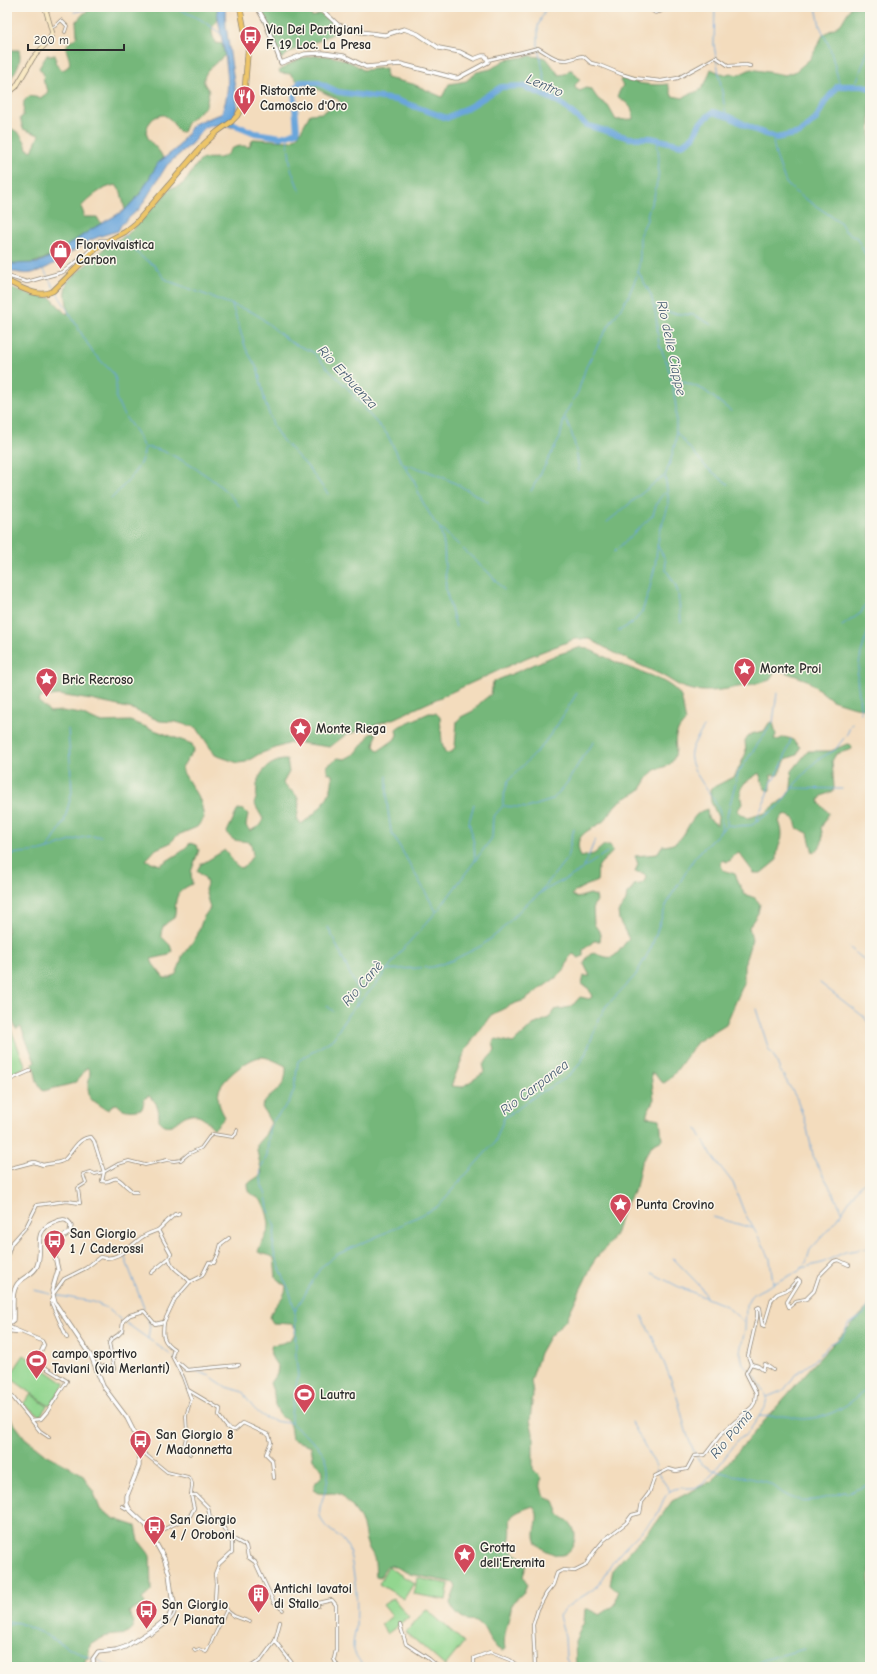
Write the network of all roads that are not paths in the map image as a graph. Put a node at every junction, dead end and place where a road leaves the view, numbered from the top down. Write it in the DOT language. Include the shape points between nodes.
graph roads {
  1 [pos="45,7"];
  2 [pos="240,7"];
  3 [pos="257,7"];
  4 [pos="321,7"];
  5 [pos="648,7"];
  6 [pos="665,7"];
  7 [pos="51,28"];
  8 [pos="65,32"];
  9 [pos="488,60"];
  10 [pos="750,66"];
  11 [pos="7,94"];
  12 [pos="108,240"];
  13 [pos="7,276"];
  14 [pos="7,281"];
  15 [pos="30,1071"];
  16 [pos="7,1081"];
  17 [pos="237,1130"];
  18 [pos="7,1169"];
  19 [pos="104,1172"];
  20 [pos="137,1192"];
  21 [pos="80,1203"];
  22 [pos="178,1213"];
  23 [pos="158,1230"];
  24 [pos="229,1238"];
  25 [pos="7,1258"];
  26 [pos="169,1258"];
  27 [pos="849,1264"];
  28 [pos="151,1273"];
  29 [pos="190,1282"];
  30 [pos="52,1293"];
  31 [pos="53,1299"];
  32 [pos="164,1322"];
  33 [pos="7,1326"];
  34 [pos="8,1332"];
  35 [pos="19,1332"];
  36 [pos="67,1338"];
  37 [pos="94,1362"];
  38 [pos="176,1363"];
  39 [pos="239,1365"];
  40 [pos="750,1365"];
  41 [pos="773,1370"];
  42 [pos="7,1390"];
  43 [pos="188,1390"];
  44 [pos="190,1399"];
  45 [pos="32,1420"];
  46 [pos="49,1437"];
  47 [pos="139,1449"];
  48 [pos="190,1454"];
  49 [pos="274,1478"];
  50 [pos="191,1495"];
  51 [pos="122,1506"];
  52 [pos="130,1510"];
  53 [pos="227,1534"];
  54 [pos="155,1543"];
  55 [pos="171,1588"];
  56 [pos="274,1603"];
  57 [pos="220,1605"];
  58 [pos="318,1606"];
  59 [pos="219,1609"];
  60 [pos="227,1609"];
  61 [pos="282,1610"];
  62 [pos="239,1618"];
  63 [pos="236,1622"];
  64 [pos="250,1622"];
  65 [pos="280,1622"];
  66 [pos="400,1625"];
  67 [pos="149,1631"];
  68 [pos="275,1641"];
  69 [pos="194,1649"];
  70 [pos="93,1662"];
  71 [pos="252,1666"];
  72 [pos="295,1667"];
  73 [pos="338,1667"];
  74 [pos="438,1667"];
  75 [pos="474,1667"];
  76 [pos="518,1667"];
  77 [pos="535,1667"];
  1 -- 7 [label="main road"];
  2 -- 12 [label="main road" via="248,49 244,98 237,116 217,132 136,222 125,232"];
  3 -- 9 [label="street" via="265,20 281,64 306,54 323,53 344,56 366,67 401,64 458,78 486,64"];
  4 -- 9 [label="street" via="338,25 361,32 385,35 404,28 444,50 460,52 474,59 486,56"];
  5 -- 6 [label="street" via="655,12"];
  7 -- 8 [label="street" via="61,20 67,26"];
  7 -- 11 [label="main road" via="50,39 33,58 16,87"];
  9 -- 10 [label="street" via="538,48 559,59 583,56 591,63 621,74 661,81 678,78 716,57 729,66"];
  12 -- 13 [label="street" via="100,240 63,272 33,282"];
  12 -- 14 [label="main road" via="49,293 42,294"];
  15 -- 16 [label="street"];
  17 -- 19 [label="street" via="233,1138 213,1134 201,1148 181,1160 142,1165 129,1161"];
  18 -- 19 [label="street" via="34,1162 43,1165 59,1163 76,1145 88,1137 94,1141"];
  19 -- 20 [label="street" via="102,1182 119,1178 132,1192"];
  19 -- 21 [label="street" via="83,1174 86,1183 78,1188"];
  21 -- 25 [label="street" via="67,1200 37,1205 26,1227 11,1244"];
  22 -- 23 [label="street"];
  23 -- 26 [label="street" via="172,1254"];
  23 -- 30 [label="street" via="141,1238 120,1255 106,1259 100,1257 86,1268 64,1279"];
  24 -- 29 [label="street" via="221,1244 214,1263 209,1262 202,1276"];
  26 -- 28 [label="street"];
  26 -- 29 [label="street" via="175,1269"];
  27 -- 40 [label="street" via="837,1260 832,1263 819,1276 814,1291 806,1299 796,1301 790,1307 787,1302 800,1281 798,1279 789,1289 777,1294 772,1299 764,1326 760,1308 757,1308 748,1356"];
  29 -- 32 [label="street" via="176,1299"];
  30 -- 31 [label="street"];
  30 -- 33 [label="street" via="58,1272 53,1247 69,1234 71,1229 70,1223 63,1220 47,1226 41,1232 37,1266 15,1288 13,1318"];
  31 -- 36 [label="street" via="51,1302"];
  31 -- 37 [label="street"];
  32 -- 37 [label="street" via="155,1324 144,1311 130,1315 123,1322 119,1335 112,1338 109,1343 114,1369 98,1366"];
  32 -- 38 [label="street" via="164,1337 167,1345 174,1349 172,1356"];
  33 -- 35 [label="street"];
  34 -- 35 [label="street"];
  35 -- 45 [label="street" via="42,1341 44,1345 38,1363 67,1381 47,1412 41,1418"];
  37 -- 47 [label="street" via="105,1388 131,1424"];
  38 -- 39 [label="street" via="187,1370"];
  38 -- 43 [label="street"];
  40 -- 41 [label="street" via="763,1370 765,1364"];
  40 -- 77 [label="street" via="746,1370 746,1376 756,1393 752,1407 722,1433 705,1455 694,1456 687,1469 669,1469 656,1476 642,1502 640,1513 632,1515 626,1524 604,1540 583,1568 557,1573 553,1585 538,1609 533,1625"];
  42 -- 45 [label="street"];
  43 -- 44 [label="street"];
  43 -- 49 [label="street" via="220,1409 219,1416 229,1429 235,1430 243,1423 270,1436 271,1443 266,1454 272,1460"];
  44 -- 48 [label="street" via="184,1446"];
  45 -- 46 [label="street"];
  47 -- 50 [label="street" via="167,1472 191,1479"];
  47 -- 52 [label="street" via="139,1466 127,1498"];
  50 -- 53 [label="street" via="196,1495 204,1501 210,1518 220,1523"];
  50 -- 54 [label="street" via="194,1506 191,1514 155,1534"];
  51 -- 52 [label="street"];
  52 -- 54 [label="street" via="143,1522"];
  53 -- 56 [label="street" via="246,1546 248,1557 255,1562"];
  53 -- 57 [label="street" via="232,1542 232,1552 219,1564 215,1574 214,1600"];
  54 -- 55 [label="street" via="167,1565"];
  55 -- 67 [label="street" via="171,1614"];
  55 -- 67 [label="street" via="176,1612 162,1627 151,1634"];
  56 -- 61 [label="street"];
  57 -- 59 [label="street"];
  57 -- 60 [label="street"];
  58 -- 73 [label="street" via="318,1603 332,1600 336,1605 334,1659"];
  60 -- 62 [label="street"];
  60 -- 69 [label="street" via="207,1651"];
  62 -- 63 [label="street"];
  62 -- 64 [label="street"];
  65 -- 68 [label="street"];
  66 -- 74 [label="street" via="406,1644"];
  67 -- 70 [label="street" via="125,1647 101,1651"];
  68 -- 71 [label="street"];
  68 -- 72 [label="street"];
  75 -- 76 [label="street" via="474,1658 490,1652 510,1660"];
}
